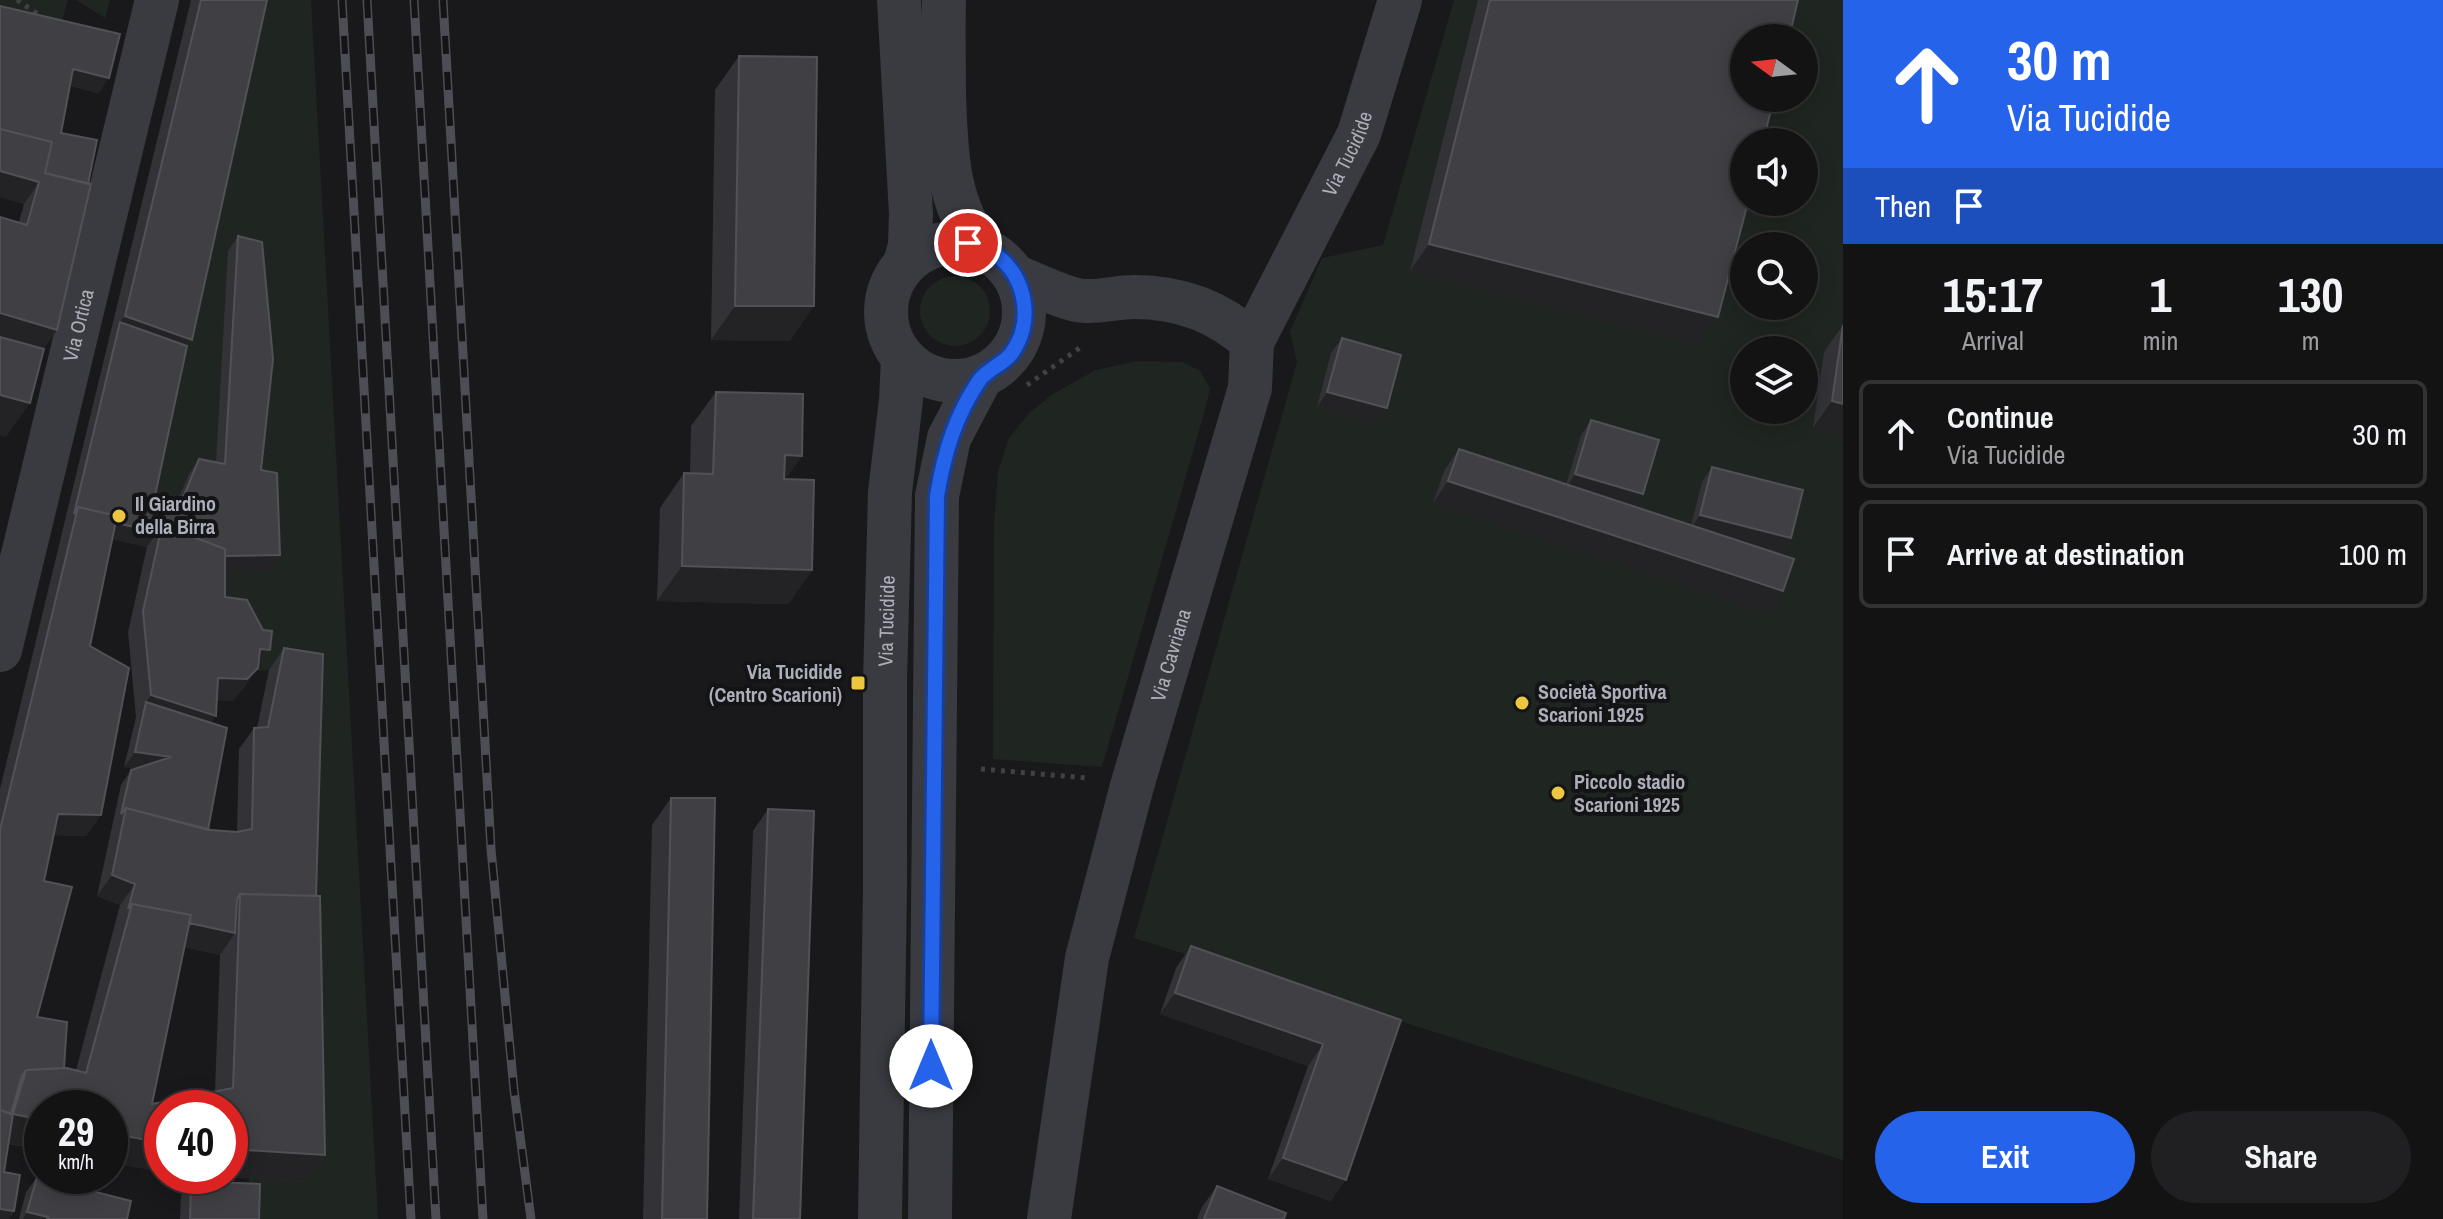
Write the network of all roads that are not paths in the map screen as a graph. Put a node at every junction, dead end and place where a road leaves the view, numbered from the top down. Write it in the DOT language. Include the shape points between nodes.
graph roads {
  1 [pos="157,0"];
  2 [pos="899,0"];
  3 [pos="944,0"];
  4 [pos="1400,0"];
  5 [pos="982,248"];
  6 [pos="905,264"];
  7 [pos="1015,276"];
  8 [pos="1083,301"];
  9 [pos="1019,340"];
  10 [pos="1252,342"];
  11 [pos="903,358"];
  12 [pos="981,377"];
  13 [pos="7,599"];
  14 [pos="0,650"];
  15 [pos="880,1219"];
  16 [pos="930,1219"];
  17 [pos="1049,1219"];
  1 -- 13 [label="street, Via Ortica"];
  2 -- 6 [label="street, Via Tucidide" via="911,214"];
  3 -- 5 [label="street" via="948,169 962,219"];
  4 -- 10 [label="street, Via Tucidide" via="1359,134"];
  5 -- 6 [label="street" via="952,242 923,251"];
  5 -- 7 [label="street"];
  6 -- 11 [label="street, Via Tucidide" via="889,292 886,311 889,336"];
  7 -- 8 [label="street"];
  7 -- 9 [label="street" via="1025,304"];
  8 -- 9 [label="street"];
  8 -- 10 [label="street" via="1135,297 1194,304 1235,326"];
  9 -- 12 [label="street" via="1003,362"];
  10 -- 17 [label="street, Via Cavriana" via="1250,388 1132,786 1087,958"];
  11 -- 12 [label="street" via="939,380"];
  11 -- 15 [label="street, Via Tucidide" via="890,492"];
  12 -- 16 [label="street" via="949,438 937,496"];
  13 -- 14 [label="street, Via Ortica"];
}
